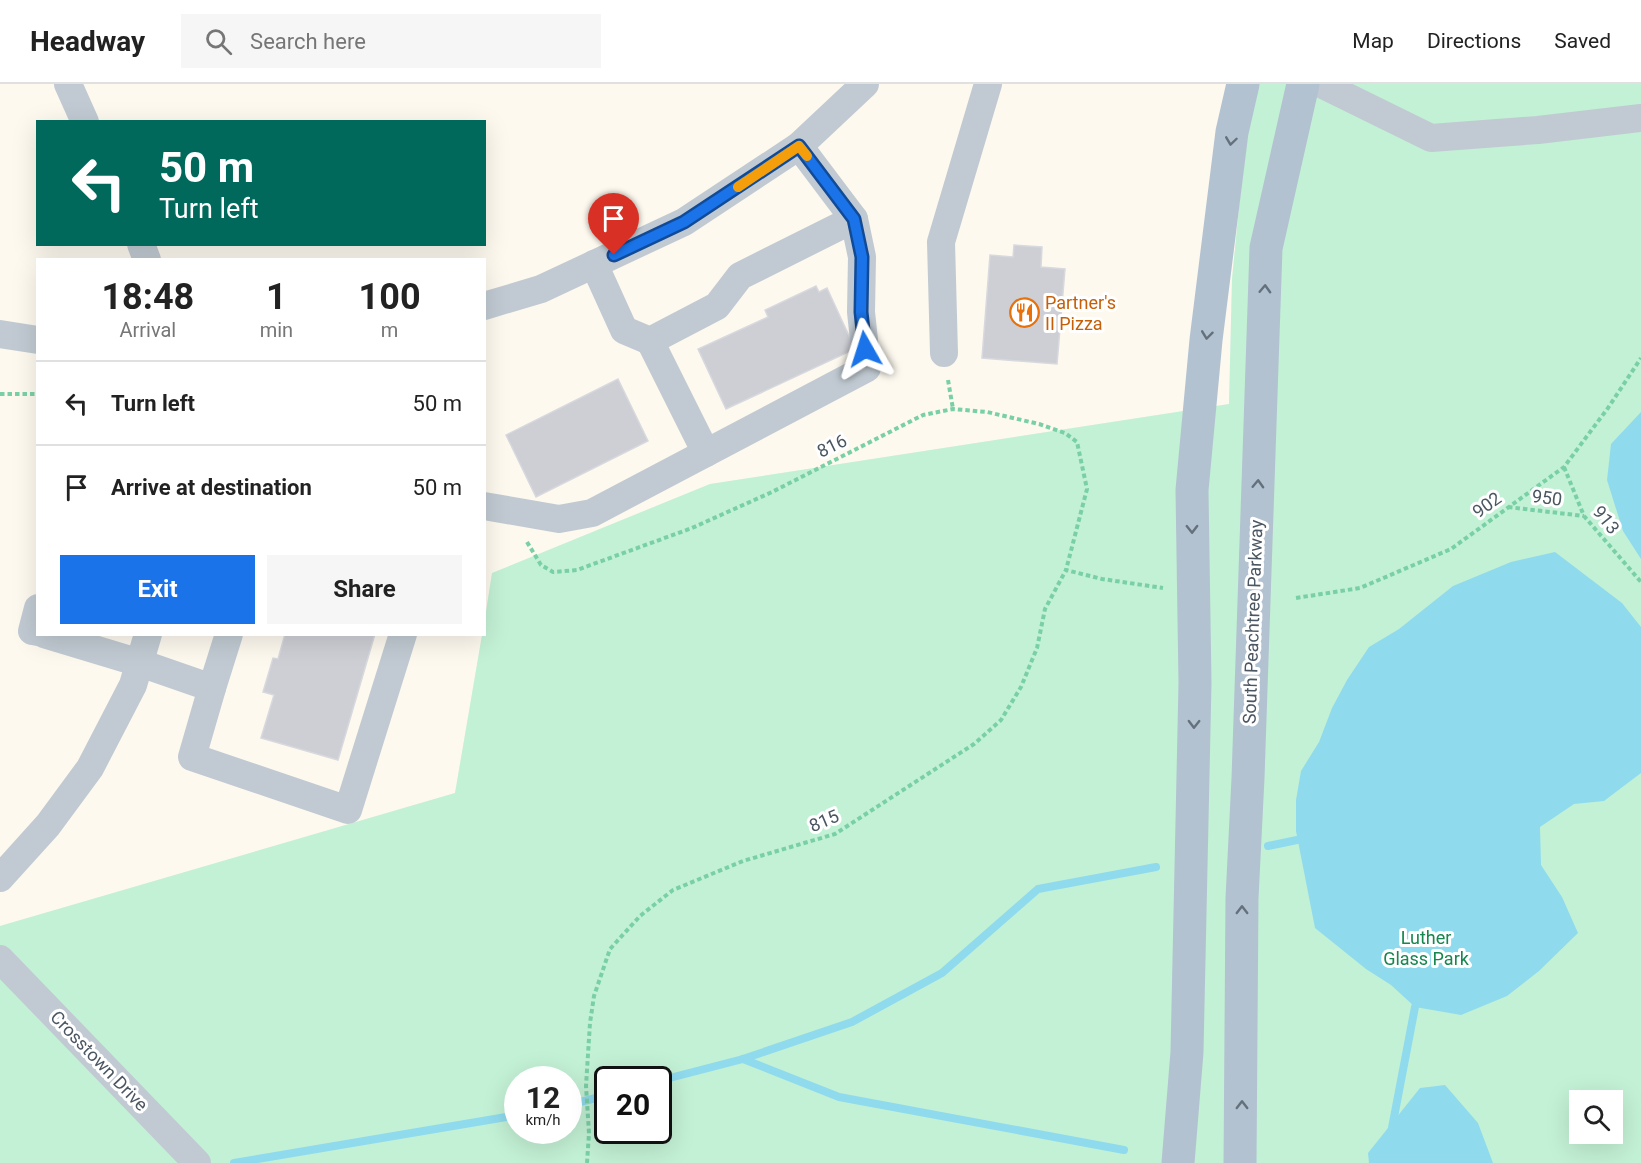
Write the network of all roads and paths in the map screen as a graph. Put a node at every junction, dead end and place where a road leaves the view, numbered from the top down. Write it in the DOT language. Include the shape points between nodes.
graph roads {
  1 [pos="68,84"];
  2 [pos="865,84"];
  3 [pos="988,84"];
  4 [pos="1243,84"];
  5 [pos="1303,84"];
  6 [pos="1321,84"];
  7 [pos="1641,118"];
  8 [pos="84,120"];
  9 [pos="799,146"];
  10 [pos="854,219"];
  11 [pos="594,264"];
  12 [pos="486,305"];
  13 [pos="0,334"];
  14 [pos="36,340"];
  15 [pos="650,340"];
  16 [pos="944,353"];
  17 [pos="1641,358"];
  18 [pos="0,394"];
  19 [pos="36,394"];
  20 [pos="706,453"];
  21 [pos="1564,467"];
  22 [pos="495,507"];
  23 [pos="1507,507"];
  24 [pos="1584,516"];
  25 [pos="1066,570"];
  26 [pos="1641,582"];
  27 [pos="1163,588"];
  28 [pos="1296,598"];
  29 [pos="36,616"];
  30 [pos="36,632"];
  31 [pos="51,636"];
  32 [pos="147,636"];
  33 [pos="228,636"];
  34 [pos="402,636"];
  35 [pos="140,663"];
  36 [pos="212,688"];
  37 [pos="0,878"];
  38 [pos="0,959"];
  39 [pos="197,1163"];
  40 [pos="587,1163"];
  41 [pos="1178,1163"];
  42 [pos="1240,1163"];
  1 -- 8 [label="street"];
  2 -- 9 [label="street"];
  3 -- 16 [label="street" via="941,242"];
  4 -- 41 [label="main road, one-way" via="1232,132 1192,490 1195,683 1190,933 1187,1052"];
  42 -- 5 [label="main road, South Peachtree Parkway, one-way" via="1242,898 1266,248"];
  6 -- 7 [label="street" via="1431,138"];
  9 -- 10 [label="street"];
  9 -- 11 [label="street" via="684,222"];
  10 -- 15 [label="street" via="740,276 717,306"];
  10 -- 20 [label="street" via="862,257 861,312 867,368"];
  11 -- 12 [label="street" via="541,289"];
  11 -- 15 [label="street" via="624,330"];
  13 -- 14 [label="street"];
  15 -- 20 [label="street"];
  17 -- 21 [label="path, 902"];
  18 -- 19 [label="path"];
  20 -- 22 [label="street" via="592,513 559,519"];
  21 -- 23 [label="path, 902"];
  21 -- 24 [label="path, 913"];
  22 -- 25 [label="path, 816" via="541,565 554,572 577,570 692,528 923,415 953,409 987,412 1048,427 1077,442 1087,489"];
  23 -- 24 [label="path, 950"];
  23 -- 28 [label="path, 902" via="1451,549 1360,588"];
  24 -- 26 [label="path, 913"];
  25 -- 27 [label="path"];
  25 -- 40 [label="path, 815" via="1045,609 1037,648 1021,687 1001,720 974,744 835,834 743,861 673,890 639,916 610,949 594,996 590,1023"];
  29 -- 30 [label="street" via="32,631"];
  31 -- 35 [label="street"];
  32 -- 35 [label="street"];
  33 -- 36 [label="street"];
  34 -- 36 [label="street" via="348,810 192,757"];
  35 -- 36 [label="street"];
  35 -- 37 [label="street" via="133,685 90,768 48,825"];
  38 -- 39 [label="street, Crosstown Drive"];
}
